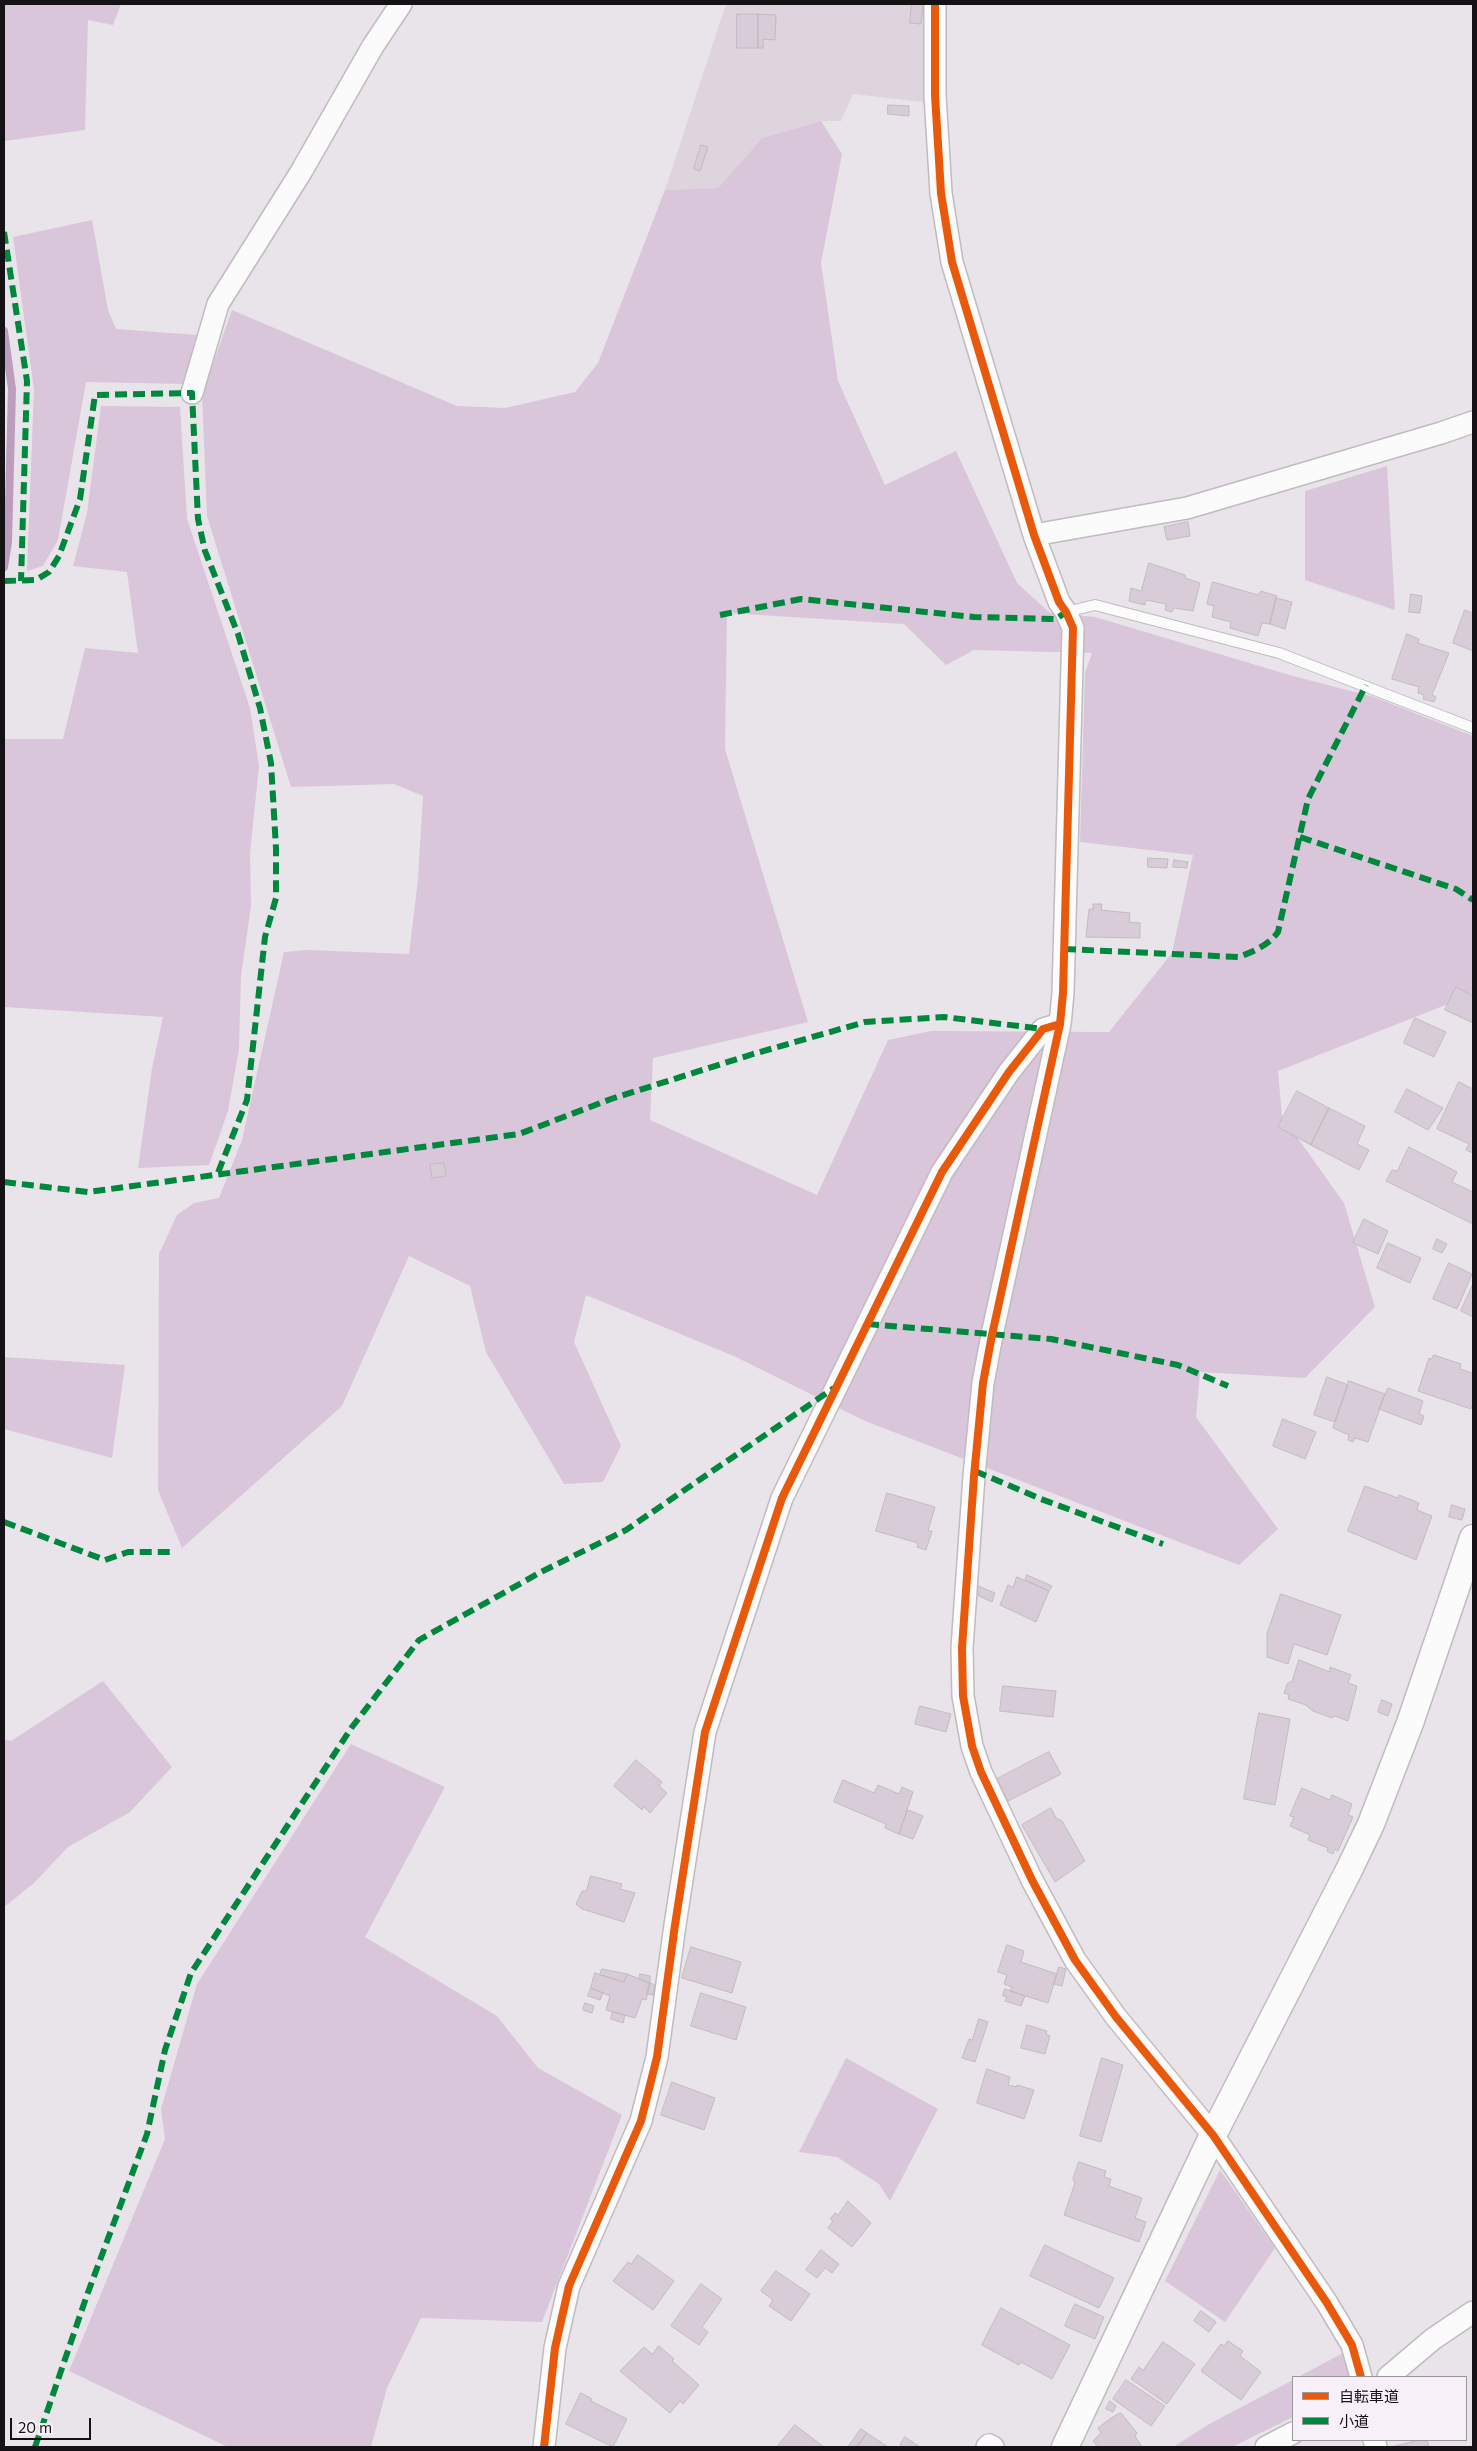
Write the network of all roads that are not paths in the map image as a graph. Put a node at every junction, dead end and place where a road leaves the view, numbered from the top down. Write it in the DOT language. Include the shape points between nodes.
graph roads {
  1 [pos="401,4"];
  2 [pos="935,4"];
  3 [pos="192,393"];
  4 [pos="1473,422"];
  5 [pos="1034,535"];
  6 [pos="1066,612"];
  7 [pos="1473,728"];
  8 [pos="1060,1024"];
  9 [pos="1473,1538"];
  10 [pos="1212,2135"];
  11 [pos="1473,2312"];
  12 [pos="1361,2376"];
  13 [pos="1389,2376"];
  14 [pos="1292,2434"];
  15 [pos="544,2447"];
  16 [pos="987,2447"];
  17 [pos="994,2447"];
  18 [pos="1065,2447"];
  19 [pos="1266,2447"];
  1 -- 3 [label="street" via="218,304"];
  2 -- 5 [label="street" via="941,193 952,262"];
  4 -- 5 [label="street" via="1187,508"];
  5 -- 6 [label="street" via="1059,602"];
  6 -- 7 [label="lane" via="1095,605 1279,653"];
  6 -- 8 [label="street" via="1073,628"];
  8 -- 10 [label="street" via="983,1383 962,1648 963,1696 980,1772 1075,1960 1116,2017"];
  8 -- 15 [label="street" via="1043,1030 1009,1072 942,1172 782,1498 705,1732 657,2057 641,2121 569,2286 555,2348"];
  9 -- 10 [label="street" via="1410,1723 1371,1824"];
  10 -- 12 [label="street" via="1327,2303 1352,2345"];
  10 -- 18 [label="street"];
  11 -- 13 [label="street" via="1433,2339"];
  14 -- 19 [label="street"];
  16 -- 17 [label="street"];
}
